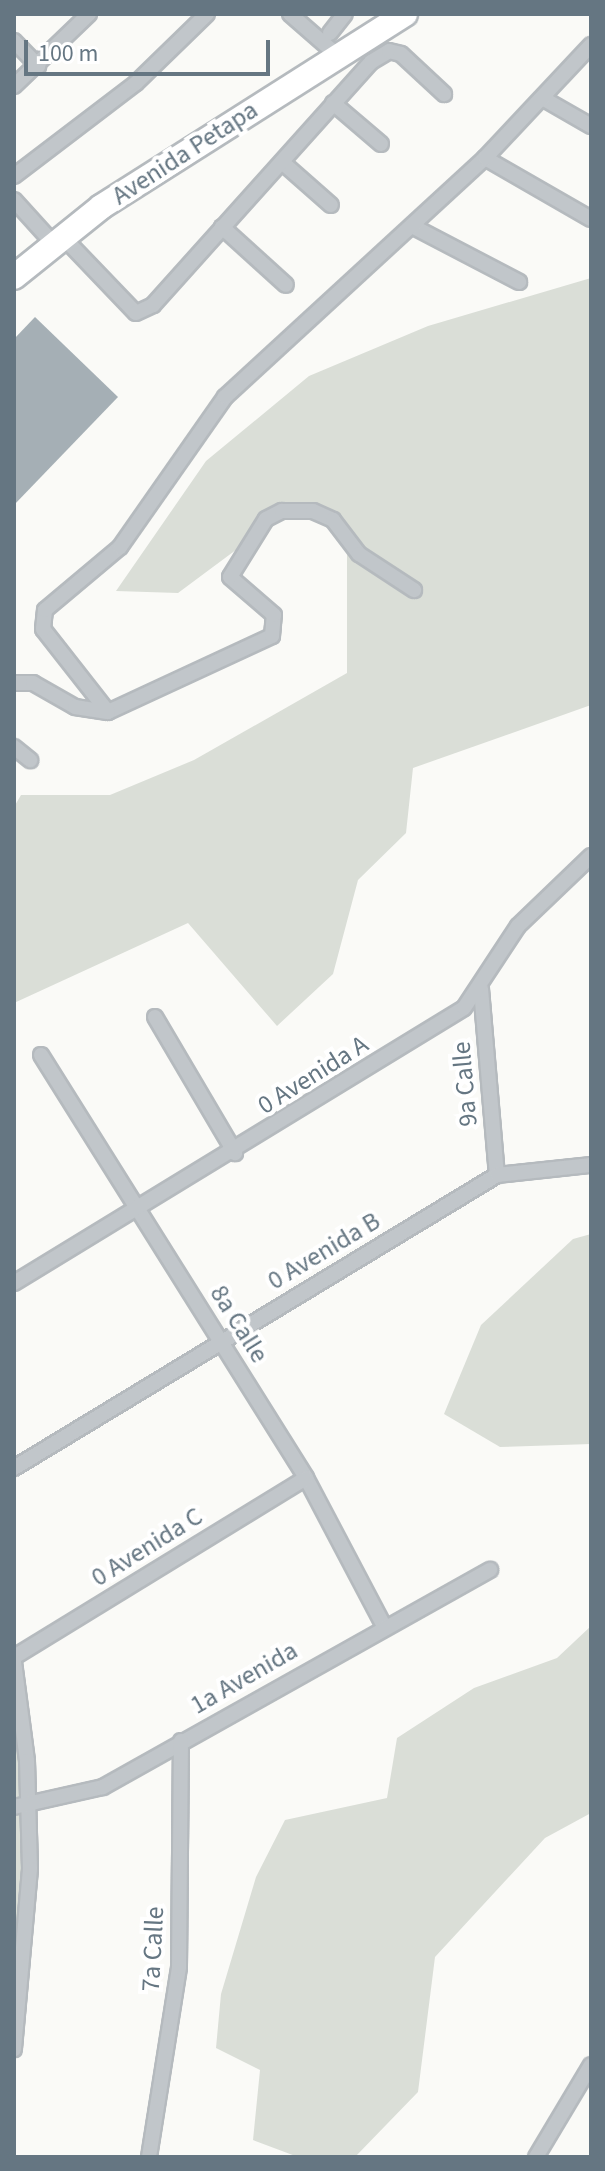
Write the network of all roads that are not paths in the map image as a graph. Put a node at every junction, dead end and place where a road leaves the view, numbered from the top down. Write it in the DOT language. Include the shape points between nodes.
graph roads {
  1 [pos="207,14"];
  2 [pos="290,14"];
  3 [pos="345,14"];
  4 [pos="405,14"];
  5 [pos="83,16"];
  6 [pos="14,41"];
  7 [pos="360,42"];
  8 [pos="334,44"];
  9 [pos="591,45"];
  10 [pos="38,66"];
  11 [pos="364,70"];
  12 [pos="14,86"];
  13 [pos="444,94"];
  14 [pos="544,99"];
  15 [pos="333,103"];
  16 [pos="591,126"];
  17 [pos="381,144"];
  18 [pos="485,158"];
  19 [pos="282,162"];
  20 [pos="14,176"];
  21 [pos="14,200"];
  22 [pos="331,205"];
  23 [pos="591,219"];
  24 [pos="412,226"];
  25 [pos="222,227"];
  26 [pos="58,240"];
  27 [pos="14,277"];
  28 [pos="519,282"];
  29 [pos="286,285"];
  30 [pos="414,590"];
  31 [pos="14,683"];
  32 [pos="108,712"];
  33 [pos="14,747"];
  34 [pos="30,760"];
  35 [pos="591,856"];
  36 [pos="481,989"];
  37 [pos="155,1017"];
  38 [pos="41,1055"];
  39 [pos="235,1153"];
  40 [pos="591,1165"];
  41 [pos="497,1175"];
  42 [pos="138,1206"];
  43 [pos="14,1283"];
  44 [pos="221,1341"];
  45 [pos="14,1468"];
  46 [pos="306,1478"];
  47 [pos="490,1570"];
  48 [pos="384,1626"];
  49 [pos="14,1660"];
  50 [pos="181,1741"];
  51 [pos="21,1806"];
  52 [pos="14,2049"];
  53 [pos="591,2065"];
  54 [pos="149,2157"];
  55 [pos="536,2157"];
  1 -- 20 [label="street" via="136,83"];
  2 -- 8 [label="street"];
  3 -- 8 [label="street"];
  4 -- 7 [label="main road, Avenida Petapa"];
  5 -- 10 [label="street"];
  6 -- 10 [label="street"];
  7 -- 8 [label="main road, Avenida Petapa"];
  7 -- 11 [label="street"];
  8 -- 26 [label="main road, Avenida Petapa"];
  9 -- 14 [label="street"];
  10 -- 12 [label="street"];
  11 -- 13 [label="street" via="396,51"];
  11 -- 15 [label="street"];
  14 -- 16 [label="street"];
  14 -- 18 [label="street"];
  15 -- 17 [label="street"];
  15 -- 19 [label="street"];
  18 -- 23 [label="street"];
  18 -- 24 [label="street"];
  19 -- 22 [label="street"];
  19 -- 25 [label="street"];
  21 -- 26 [label="street"];
  24 -- 28 [label="street"];
  24 -- 32 [label="street" via="225,397 120,547 45,610 43,629"];
  25 -- 26 [label="street" via="153,305 136,313"];
  25 -- 29 [label="street"];
  26 -- 27 [label="main road, Avenida Petapa"];
  30 -- 32 [label="street" via="359,554 333,520 313,511 282,511 266,519 230,577 274,615 277,632"];
  31 -- 32 [label="street" via="33,683 75,707"];
  33 -- 34 [label="street"];
  35 -- 36 [label="street, 0 Avenida A" via="518,926"];
  36 -- 39 [label="street, 0 Avenida A" via="464,1008"];
  36 -- 41 [label="street, 9a Calle"];
  37 -- 39 [label="street"];
  38 -- 42 [label="street, 8a Calle"];
  39 -- 42 [label="street, 0 Avenida A"];
  40 -- 41 [label="street, 0 Avenida B"];
  41 -- 44 [label="street, 0 Avenida B"];
  42 -- 43 [label="street, 0 Avenida A"];
  42 -- 44 [label="street, 8a Calle"];
  44 -- 45 [label="street, 0 Avenida B"];
  44 -- 46 [label="street, 8a Calle"];
  46 -- 48 [label="street, 8a Calle"];
  46 -- 49 [label="street, 0 Avenida C"];
  47 -- 48 [label="street, 1a Avenida"];
  48 -- 50 [label="street, 1a Avenida"];
  49 -- 51 [label="street"];
  50 -- 51 [label="street, 1a Avenida" via="94,1791"];
  50 -- 54 [label="street, 7a Calle" via="179,1967"];
  51 -- 52 [label="street" via="27,1939"];
  53 -- 55 [label="street"];
}
